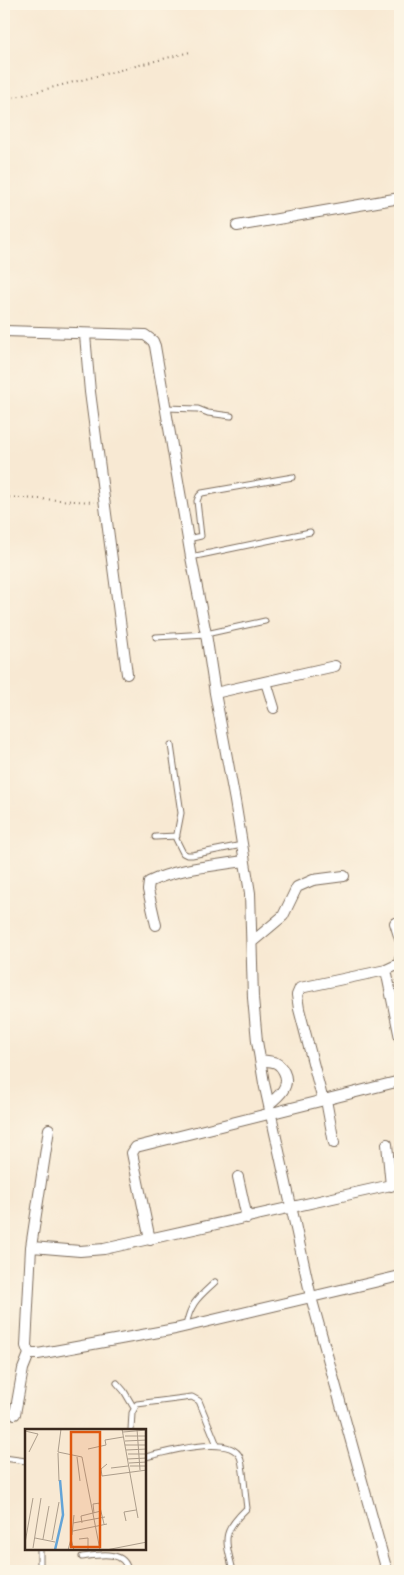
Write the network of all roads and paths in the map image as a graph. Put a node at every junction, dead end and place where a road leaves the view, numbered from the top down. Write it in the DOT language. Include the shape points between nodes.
graph roads {
  1 [pos="190,52"];
  2 [pos="4,100"];
  3 [pos="400,198"];
  4 [pos="237,226"];
  5 [pos="4,331"];
  6 [pos="85,335"];
  7 [pos="166,408"];
  8 [pos="231,416"];
  9 [pos="293,477"];
  10 [pos="4,497"];
  11 [pos="96,502"];
  12 [pos="310,532"];
  13 [pos="188,539"];
  14 [pos="191,557"];
  15 [pos="265,622"];
  16 [pos="206,634"];
  17 [pos="156,637"];
  18 [pos="335,666"];
  19 [pos="128,674"];
  20 [pos="266,682"];
  21 [pos="215,693"];
  22 [pos="274,708"];
  23 [pos="171,745"];
  24 [pos="177,836"];
  25 [pos="155,837"];
  26 [pos="242,844"];
  27 [pos="244,861"];
  28 [pos="344,876"];
  29 [pos="395,923"];
  30 [pos="156,925"];
  31 [pos="400,939"];
  32 [pos="252,942"];
  33 [pos="400,959"];
  34 [pos="386,970"];
  35 [pos="400,1038"];
  36 [pos="260,1060"];
  37 [pos="400,1081"];
  38 [pos="325,1100"];
  39 [pos="270,1109"];
  40 [pos="49,1129"];
  41 [pos="334,1143"];
  42 [pos="386,1144"];
  43 [pos="238,1178"];
  44 [pos="395,1184"];
  45 [pos="291,1208"];
  46 [pos="247,1218"];
  47 [pos="150,1240"];
  48 [pos="32,1247"];
  49 [pos="400,1276"];
  50 [pos="215,1282"];
  51 [pos="311,1297"];
  52 [pos="186,1326"];
  53 [pos="29,1354"];
  54 [pos="117,1384"];
  55 [pos="134,1408"];
  56 [pos="15,1414"];
  57 [pos="131,1429"];
  58 [pos="217,1446"];
  59 [pos="146,1457"];
  60 [pos="4,1458"];
  61 [pos="25,1461"];
  62 [pos="40,1550"];
  63 [pos="82,1556"];
  64 [pos="40,1571"];
  65 [pos="128,1571"];
  66 [pos="232,1571"];
  67 [pos="387,1571"];
  1 -- 2 [label="path"];
  3 -- 4 [label="street"];
  5 -- 6 [label="street"];
  6 -- 7 [label="street" via="145,335 149,338 155,346"];
  6 -- 19 [label="street"];
  7 -- 8 [label="lane" via="198,409"];
  7 -- 13 [label="street"];
  9 -- 13 [label="lane" via="202,493 197,501 201,536"];
  10 -- 11 [label="path"];
  12 -- 14 [label="lane"];
  13 -- 14 [label="street"];
  14 -- 16 [label="street"];
  15 -- 16 [label="lane"];
  16 -- 17 [label="lane"];
  16 -- 21 [label="street"];
  18 -- 20 [label="street"];
  20 -- 21 [label="street"];
  20 -- 22 [label="street"];
  21 -- 26 [label="street"];
  23 -- 24 [label="lane" via="180,813"];
  24 -- 25 [label="lane"];
  24 -- 26 [label="lane" via="179,846 187,855"];
  26 -- 27 [label="street"];
  27 -- 30 [label="street" via="181,871 149,882"];
  27 -- 32 [label="street" via="250,893"];
  28 -- 32 [label="street" via="313,880 297,887 283,916"];
  29 -- 31 [label="street"];
  32 -- 36 [label="street" via="253,998"];
  33 -- 34 [label="street" via="399,964"];
  34 -- 35 [label="street"];
  34 -- 38 [label="street" via="300,988 297,995 299,1009"];
  36 -- 39 [label="street"];
  36 -- 39 [label="street" via="276,1063 285,1073 282,1093"];
  37 -- 38 [label="street"];
  38 -- 39 [label="street"];
  38 -- 41 [label="street"];
  39 -- 45 [label="street"];
  39 -- 47 [label="street" via="136,1147 132,1153"];
  40 -- 48 [label="street"];
  42 -- 44 [label="street"];
  43 -- 46 [label="street"];
  44 -- 45 [label="street"];
  45 -- 46 [label="street"];
  45 -- 51 [label="street"];
  46 -- 47 [label="street"];
  47 -- 48 [label="street" via="104,1250"];
  48 -- 53 [label="street" via="26,1346"];
  49 -- 51 [label="street"];
  50 -- 52 [label="lane" via="196,1300 189,1311"];
  51 -- 52 [label="street"];
  51 -- 67 [label="street"];
  52 -- 53 [label="street"];
  53 -- 56 [label="street"];
  54 -- 55 [label="lane"];
  55 -- 57 [label="lane"];
  55 -- 58 [label="lane" via="137,1404 192,1397 199,1401"];
  58 -- 59 [label="lane"];
  58 -- 66 [label="lane" via="236,1450 246,1499 247,1508 232,1523 226,1540"];
  60 -- 61 [label="lane"];
  62 -- 64 [label="lane"];
  63 -- 65 [label="lane" via="114,1555 128,1566"];
}
